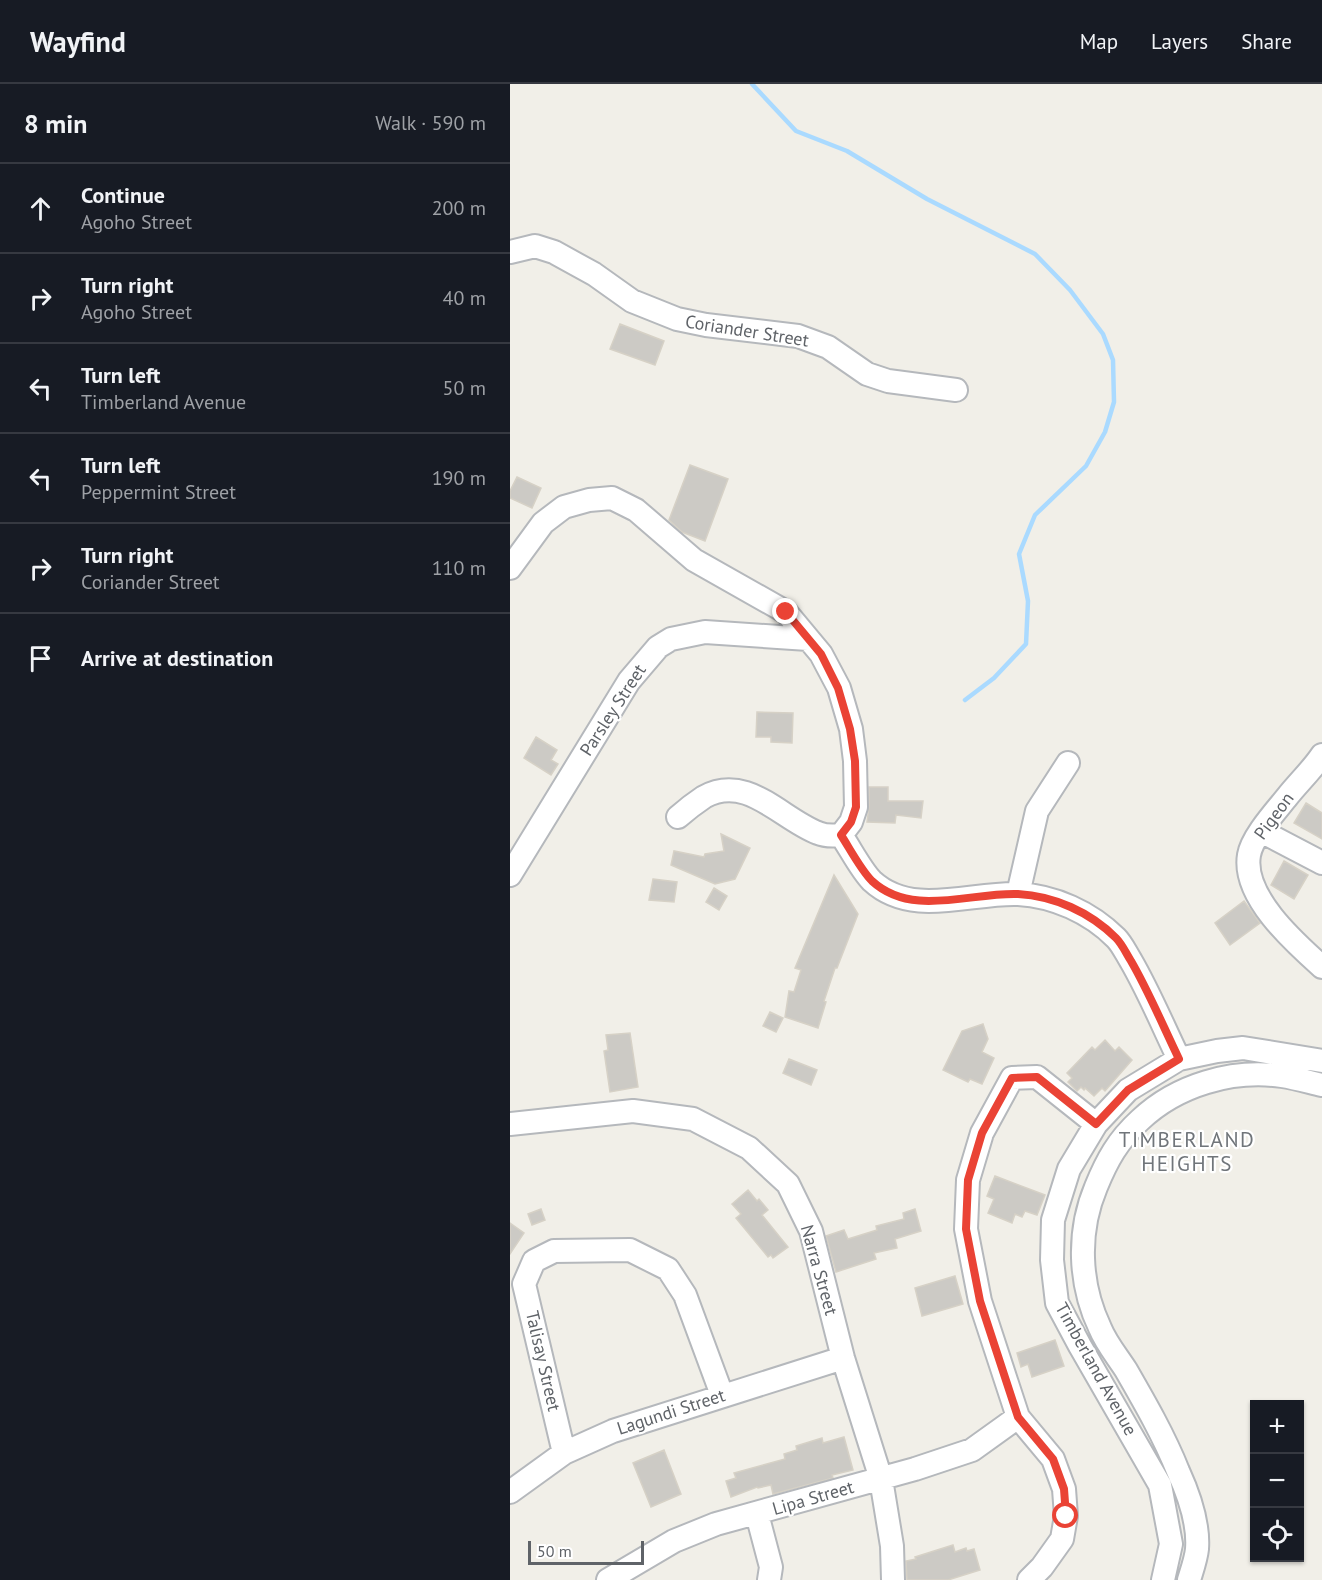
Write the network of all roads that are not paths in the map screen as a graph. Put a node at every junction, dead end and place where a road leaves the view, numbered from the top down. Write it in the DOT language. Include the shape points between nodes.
graph roads {
  1 [pos="510,252"];
  2 [pos="956,390"];
  3 [pos="510,568"];
  4 [pos="808,639"];
  5 [pos="1321,756"];
  6 [pos="1068,763"];
  7 [pos="678,817"];
  8 [pos="1261,831"];
  9 [pos="841,835"];
  10 [pos="1322,863"];
  11 [pos="510,875"];
  12 [pos="1018,894"];
  13 [pos="1322,967"];
  14 [pos="1179,1059"];
  15 [pos="1322,1060"];
  16 [pos="1322,1085"];
  17 [pos="510,1124"];
  18 [pos="1096,1124"];
  19 [pos="843,1358"];
  20 [pos="1126,1371"];
  21 [pos="1102,1383"];
  22 [pos="722,1395"];
  23 [pos="1018,1417"];
  24 [pos="564,1453"];
  25 [pos="881,1479"];
  26 [pos="510,1492"];
  27 [pos="757,1514"];
  28 [pos="608,1580"];
  29 [pos="769,1580"];
  30 [pos="893,1580"];
  31 [pos="1029,1580"];
  32 [pos="1163,1580"];
  33 [pos="1189,1580"];
  1 -- 2 [label="street, Coriander Street" via="535,246 554,252 632,301 677,319 798,336 828,347 867,374 888,381"];
  3 -- 4 [label="street" via="543,523 564,507 612,498 636,510 694,560 786,612"];
  4 -- 9 [label="street" via="821,654 838,688 850,729 856,807"];
  4 -- 11 [label="street, Parsley Street" via="705,632 671,639 658,647 629,681"];
  5 -- 8 [label="street, Pigeon"];
  6 -- 12 [label="street" via="1037,811"];
  7 -- 9 [label="street" via="705,797 725,790 771,804 819,834"];
  8 -- 10 [label="street"];
  8 -- 13 [label="street, Pigeon" via="1249,853 1248,872 1261,902"];
  9 -- 12 [label="street" via="871,880 906,898 939,901"];
  12 -- 14 [label="street" via="1064,903 1098,922 1118,940"];
  14 -- 15 [label="street, Timberland Avenue" via="1243,1048"];
  14 -- 18 [label="street, Timberland Avenue" via="1128,1090"];
  16 -- 20 [label="street, Timberland Avenue" via="1281,1076 1244,1075 1212,1080 1154,1106 1108,1158 1088,1205 1083,1239 1084,1276 1100,1329"];
  17 -- 19 [label="street, Narra Street" via="633,1111 693,1119 749,1148 788,1184 811,1231"];
  18 -- 21 [label="street, Timberland Avenue" via="1069,1169 1053,1220 1052,1260 1057,1303"];
  18 -- 23 [label="street" via="1037,1077 1012,1078 982,1133 968,1180 966,1229 980,1301"];
  19 -- 22 [label="street, Lagundi Street"];
  19 -- 25 [label="street, Narra Street"];
  20 -- 21 [label="street"];
  20 -- 33 [label="street, Timberland Avenue" via="1170,1450 1192,1503 1197,1549"];
  21 -- 32 [label="street, Timberland Avenue" via="1160,1485 1171,1544"];
  22 -- 24 [label="street, Lagundi Street" via="613,1431"];
  22 -- 24 [label="street, Talisay Street" via="685,1295 668,1269 630,1250 554,1251 534,1261 524,1284"];
  23 -- 25 [label="street, Lipa Street" via="972,1450"];
  23 -- 31 [label="street" via="1053,1459 1064,1489 1066,1516 1062,1539"];
  24 -- 26 [label="street, Lagundi Street"];
  25 -- 27 [label="street, Lipa Street"];
  25 -- 30 [label="street, Narra Street" via="892,1546"];
  27 -- 28 [label="street, Lipa Street" via="716,1524 674,1541"];
  27 -- 29 [label="street" via="771,1567"];
}
